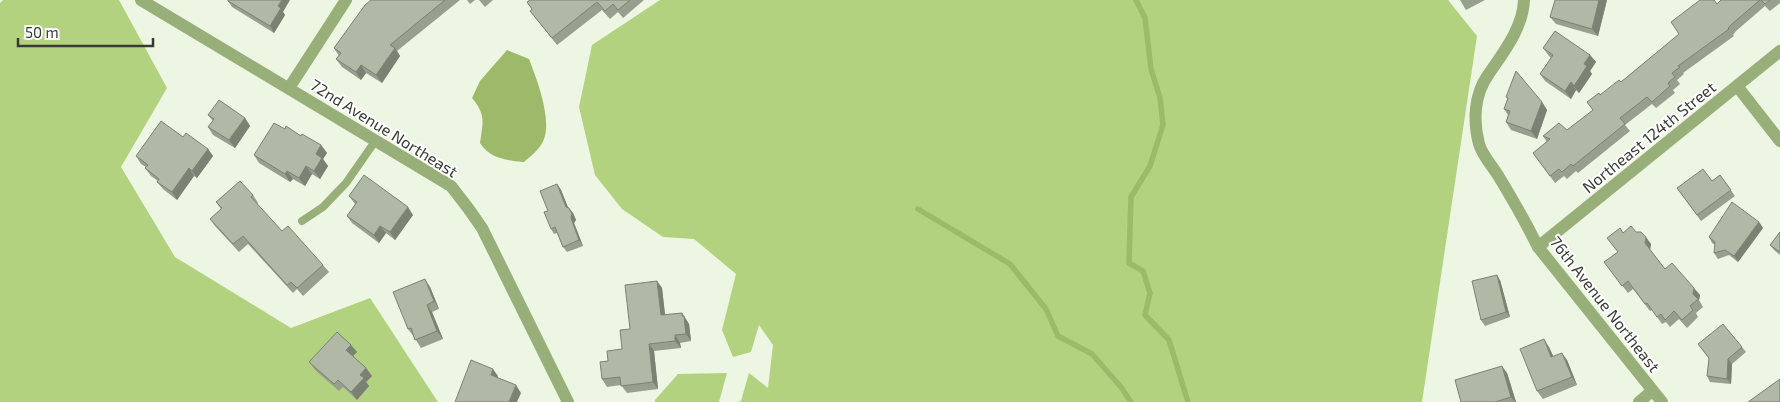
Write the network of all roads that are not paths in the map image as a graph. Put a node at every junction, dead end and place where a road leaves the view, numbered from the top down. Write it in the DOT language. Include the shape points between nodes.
graph roads {
  1 [pos="141,0"];
  2 [pos="346,0"];
  3 [pos="1524,0"];
  4 [pos="1780,51"];
  5 [pos="1737,86"];
  6 [pos="289,88"];
  7 [pos="376,140"];
  8 [pos="1780,141"];
  9 [pos="302,221"];
  10 [pos="1538,247"];
  11 [pos="1652,391"];
  12 [pos="568,402"];
  13 [pos="1639,402"];
  14 [pos="1662,402"];
  1 -- 6 [label="street, 72nd Avenue Northeast"];
  2 -- 6 [label="street"];
  3 -- 10 [label="street, 76th Avenue Northeast" via="1516,33 1484,81 1476,102 1476,123 1480,146"];
  4 -- 5 [label="street, Northeast 124th Street"];
  5 -- 8 [label="street"];
  5 -- 10 [label="street, Northeast 124th Street"];
  6 -- 7 [label="street, 72nd Avenue Northeast"];
  7 -- 9 [label="lane" via="346,183"];
  7 -- 12 [label="street, 72nd Avenue Northeast" via="451,186 468,208 482,228"];
  10 -- 11 [label="street, 76th Avenue Northeast"];
  11 -- 13 [label="street"];
  11 -- 14 [label="street, 76th Avenue Northeast"];
}
